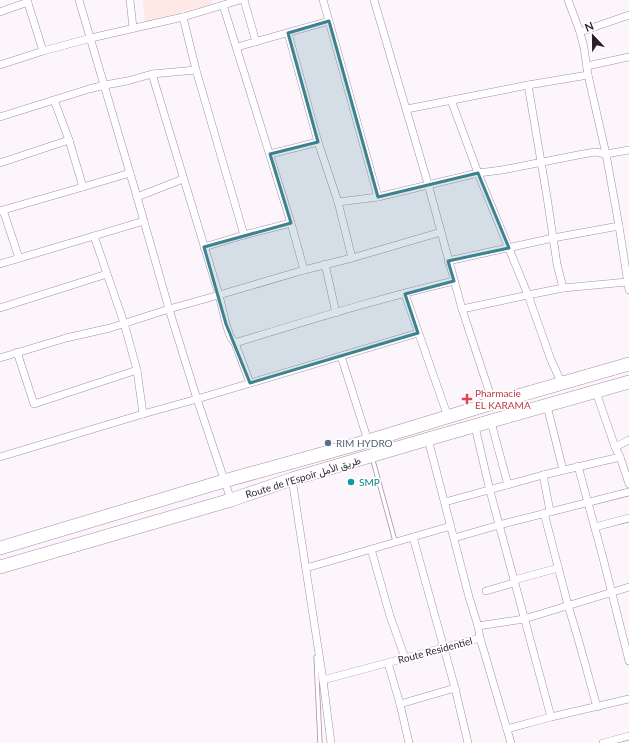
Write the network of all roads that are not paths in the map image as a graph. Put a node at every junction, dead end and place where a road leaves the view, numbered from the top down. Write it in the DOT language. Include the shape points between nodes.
graph roads {
  1 [pos="79,0"];
  2 [pos="130,0"];
  3 [pos="240,0"];
  4 [pos="244,0"];
  5 [pos="323,0"];
  6 [pos="374,0"];
  7 [pos="568,0"];
  8 [pos="27,1"];
  9 [pos="219,4"];
  10 [pos="0,12"];
  11 [pos="629,15"];
  12 [pos="183,17"];
  13 [pos="329,21"];
  14 [pos="133,28"];
  15 [pos="580,32"];
  16 [pos="288,33"];
  17 [pos="91,38"];
  18 [pos="256,42"];
  19 [pos="237,47"];
  20 [pos="43,51"];
  21 [pos="629,57"];
  22 [pos="0,65"];
  23 [pos="587,66"];
  24 [pos="196,70"];
  25 [pos="152,74"];
  26 [pos="588,74"];
  27 [pos="105,85"];
  28 [pos="528,85"];
  29 [pos="54,100"];
  30 [pos="451,100"];
  31 [pos="406,109"];
  32 [pos="0,117"];
  33 [pos="69,140"];
  34 [pos="318,142"];
  35 [pos="629,150"];
  36 [pos="270,154"];
  37 [pos="606,154"];
  38 [pos="541,162"];
  39 [pos="0,163"];
  40 [pos="130,173"];
  41 [pos="478,174"];
  42 [pos="183,179"];
  43 [pos="428,184"];
  44 [pos="83,188"];
  45 [pos="137,197"];
  46 [pos="378,197"];
  47 [pos="338,202"];
  48 [pos="1,210"];
  49 [pos="144,221"];
  50 [pos="291,223"];
  51 [pos="619,226"];
  52 [pos="441,232"];
  53 [pos="244,235"];
  54 [pos="94,236"];
  55 [pos="553,238"];
  56 [pos="204,247"];
  57 [pos="509,248"];
  58 [pos="626,248"];
  59 [pos="19,258"];
  60 [pos="352,258"];
  61 [pos="448,261"];
  62 [pos="0,264"];
  63 [pos="325,264"];
  64 [pos="304,270"];
  65 [pos="107,274"];
  66 [pos="454,281"];
  67 [pos="628,286"];
  68 [pos="564,288"];
  69 [pos="405,294"];
  70 [pos="219,295"];
  71 [pos="528,295"];
  72 [pos="0,308"];
  73 [pos="169,309"];
  74 [pos="462,309"];
  75 [pos="336,312"];
  76 [pos="124,323"];
  77 [pos="418,333"];
  78 [pos="235,343"];
  79 [pos="17,352"];
  80 [pos="341,356"];
  81 [pos="0,358"];
  82 [pos="629,364"];
  83 [pos="137,370"];
  84 [pos="629,382"];
  85 [pos="250,383"];
  86 [pos="562,384"];
  87 [pos="596,392"];
  88 [pos="197,399"];
  89 [pos="493,403"];
  90 [pos="547,406"];
  91 [pos="143,414"];
  92 [pos="448,418"];
  93 [pos="491,422"];
  94 [pos="474,426"];
  95 [pos="428,439"];
  96 [pos="629,440"];
  97 [pos="368,441"];
  98 [pos="615,447"];
  99 [pos="372,456"];
  100 [pos="0,457"];
  101 [pos="620,457"];
  102 [pos="578,466"];
  103 [pos="563,470"];
  104 [pos="543,475"];
  105 [pos="292,480"];
  106 [pos="224,481"];
  107 [pos="629,484"];
  108 [pos="508,485"];
  109 [pos="490,490"];
  110 [pos="629,492"];
  111 [pos="231,500"];
  112 [pos="445,502"];
  113 [pos="588,502"];
  114 [pos="547,512"];
  115 [pos="629,518"];
  116 [pos="499,525"];
  117 [pos="451,526"];
  118 [pos="595,527"];
  119 [pos="413,537"];
  120 [pos="454,538"];
  121 [pos="395,541"];
  122 [pos="0,548"];
  123 [pos="370,549"];
  124 [pos="0,567"];
  125 [pos="306,568"];
  126 [pos="558,568"];
  127 [pos="514,582"];
  128 [pos="629,587"];
  129 [pos="486,591"];
  130 [pos="612,592"];
  131 [pos="568,605"];
  132 [pos="524,619"];
  133 [pos="478,626"];
  134 [pos="315,628"];
  135 [pos="480,638"];
  136 [pos="444,648"];
  137 [pos="405,658"];
  138 [pos="629,661"];
  139 [pos="388,663"];
  140 [pos="323,680"];
  141 [pos="455,688"];
  142 [pos="629,698"];
  143 [pos="400,704"];
  144 [pos="597,707"];
  145 [pos="551,717"];
  146 [pos="507,729"];
  147 [pos="629,736"];
  148 [pos="614,741"];
  149 [pos="320,743"];
  150 [pos="331,743"];
  151 [pos="410,743"];
  152 [pos="468,743"];
  153 [pos="511,743"];
  154 [pos="603,743"];
  1 -- 17 [label="street"];
  2 -- 14 [label="street"];
  3 -- 9 [label="street"];
  4 -- 18 [label="street"];
  5 -- 13 [label="street"];
  6 -- 31 [label="street"];
  7 -- 15 [label="street"];
  8 -- 10 [label="street"];
  8 -- 20 [label="street"];
  9 -- 12 [label="street"];
  9 -- 19 [label="street"];
  11 -- 15 [label="street"];
  12 -- 14 [label="street"];
  12 -- 24 [label="street"];
  13 -- 16 [label="street"];
  13 -- 46 [label="street"];
  14 -- 17 [label="street"];
  15 -- 23 [label="street"];
  16 -- 18 [label="street"];
  16 -- 34 [label="street"];
  17 -- 20 [label="street"];
  17 -- 27 [label="street"];
  18 -- 19 [label="street"];
  19 -- 36 [label="street"];
  20 -- 22 [label="street"];
  21 -- 23 [label="street"];
  23 -- 26 [label="street"];
  24 -- 25 [label="street"];
  24 -- 53 [label="street"];
  25 -- 27 [label="street"];
  25 -- 42 [label="street"];
  26 -- 28 [label="street"];
  26 -- 37 [label="street"];
  27 -- 29 [label="street"];
  27 -- 40 [label="street"];
  28 -- 30 [label="street"];
  28 -- 38 [label="street"];
  29 -- 32 [label="street"];
  29 -- 33 [label="street"];
  30 -- 31 [label="street"];
  30 -- 41 [label="street"];
  31 -- 43 [label="street"];
  33 -- 39 [label="street"];
  33 -- 44 [label="street"];
  34 -- 36 [label="street"];
  34 -- 47 [label="street"];
  35 -- 37 [label="street"];
  36 -- 50 [label="street"];
  37 -- 38 [label="street" via="586,153"];
  37 -- 51 [label="street"];
  38 -- 41 [label="street"];
  38 -- 55 [label="street"];
  40 -- 44 [label="street"];
  40 -- 45 [label="street"];
  41 -- 43 [label="street"];
  41 -- 57 [label="street"];
  42 -- 45 [label="street"];
  42 -- 56 [label="street"];
  43 -- 46 [label="street"];
  43 -- 52 [label="street"];
  44 -- 48 [label="street"];
  45 -- 49 [label="street"];
  46 -- 47 [label="street"];
  47 -- 60 [label="street"];
  48 -- 59 [label="street"];
  49 -- 54 [label="street"];
  49 -- 73 [label="street"];
  50 -- 53 [label="street"];
  50 -- 64 [label="street"];
  51 -- 55 [label="street"];
  51 -- 58 [label="street"];
  52 -- 60 [label="street"];
  52 -- 61 [label="street"];
  53 -- 56 [label="street"];
  54 -- 59 [label="street"];
  54 -- 65 [label="street"];
  55 -- 57 [label="street"];
  55 -- 68 [label="street"];
  56 -- 70 [label="street"];
  57 -- 61 [label="street"];
  57 -- 71 [label="street"];
  58 -- 67 [label="street"];
  59 -- 62 [label="street"];
  60 -- 63 [label="street"];
  61 -- 66 [label="street"];
  63 -- 64 [label="street"];
  63 -- 75 [label="street"];
  64 -- 70 [label="street"];
  65 -- 72 [label="street"];
  65 -- 76 [label="street"];
  66 -- 69 [label="street"];
  66 -- 74 [label="street"];
  67 -- 68 [label="street"];
  68 -- 71 [label="street"];
  69 -- 75 [label="street"];
  69 -- 77 [label="street"];
  70 -- 73 [label="street"];
  70 -- 78 [label="street" via="226,324"];
  71 -- 74 [label="street"];
  71 -- 86 [label="street" via="550,360"];
  73 -- 76 [label="street"];
  73 -- 88 [label="street"];
  74 -- 89 [label="street"];
  75 -- 78 [label="street"];
  76 -- 79 [label="street"];
  76 -- 83 [label="street"];
  77 -- 80 [label="street"];
  77 -- 92 [label="street"];
  78 -- 85 [label="street"];
  79 -- 81 [label="street"];
  79 -- 83 [label="street" via="34,404"];
  80 -- 85 [label="street"];
  80 -- 97 [label="street"];
  82 -- 86 [label="highway, Route de l’Espoir طريق الأمل"];
  83 -- 91 [label="street"];
  84 -- 87 [label="highway, Route de l’Espoir طريق الأمل"];
  85 -- 88 [label="street"];
  86 -- 89 [label="highway, Route de l’Espoir طريق الأمل"];
  87 -- 90 [label="highway, Route de l’Espoir طريق الأمل"];
  87 -- 98 [label="street"];
  88 -- 91 [label="street"];
  88 -- 106 [label="street"];
  89 -- 92 [label="highway, Route de l’Espoir طريق الأمل"];
  90 -- 93 [label="highway, Route de l’Espoir طريق الأمل"];
  90 -- 103 [label="street"];
  91 -- 100 [label="street"];
  92 -- 97 [label="highway, Route de l’Espoir طريق الأمل"];
  93 -- 94 [label="highway, Route de l’Espoir طريق الأمل"];
  93 -- 108 [label="street"];
  94 -- 95 [label="highway, Route de l’Espoir طريق الأمل"];
  94 -- 109 [label="street"];
  95 -- 99 [label="highway, Route de l’Espoir طريق الأمل"];
  95 -- 112 [label="street, Route Residentiel"];
  96 -- 98 [label="street"];
  97 -- 106 [label="highway, Route de l’Espoir طريق الأمل"];
  98 -- 101 [label="street"];
  99 -- 105 [label="highway, Route de l’Espoir طريق الأمل"];
  99 -- 121 [label="lane"];
  101 -- 102 [label="street"];
  101 -- 107 [label="street"];
  102 -- 103 [label="street"];
  102 -- 113 [label="street"];
  103 -- 104 [label="street"];
  104 -- 108 [label="street"];
  104 -- 114 [label="street"];
  105 -- 111 [label="highway, Route de l’Espoir طريق الأمل"];
  105 -- 125 [label="street"];
  106 -- 111 [label="street"];
  106 -- 122 [label="highway, Route de l’Espoir طريق الأمل"];
  108 -- 109 [label="street"];
  109 -- 112 [label="street"];
  109 -- 116 [label="street"];
  110 -- 113 [label="street"];
  111 -- 124 [label="highway, Route de l’Espoir طريق الأمل"];
  112 -- 117 [label="street, Route Residentiel"];
  113 -- 114 [label="street"];
  113 -- 118 [label="street"];
  114 -- 116 [label="street"];
  114 -- 126 [label="street"];
  115 -- 118 [label="street"];
  116 -- 120 [label="street"];
  116 -- 127 [label="street"];
  117 -- 119 [label="street"];
  117 -- 120 [label="street, Route Residentiel"];
  118 -- 130 [label="street"];
  119 -- 121 [label="street"];
  119 -- 136 [label="street"];
  120 -- 133 [label="street, Route Residentiel"];
  121 -- 123 [label="street"];
  123 -- 125 [label="street"];
  123 -- 137 [label="street"];
  125 -- 134 [label="street"];
  126 -- 127 [label="street"];
  126 -- 131 [label="street"];
  127 -- 129 [label="street"];
  127 -- 132 [label="street"];
  128 -- 130 [label="street"];
  130 -- 131 [label="street"];
  130 -- 138 [label="street"];
  131 -- 132 [label="street"];
  131 -- 144 [label="street"];
  132 -- 133 [label="street"];
  132 -- 145 [label="street"];
  133 -- 135 [label="street, Route Residentiel"];
  134 -- 140 [label="street"];
  134 -- 149 [label="lane"];
  135 -- 136 [label="street, Route Residentiel"];
  135 -- 146 [label="street"];
  136 -- 137 [label="street, Route Residentiel"];
  136 -- 141 [label="street"];
  137 -- 139 [label="street, Route Residentiel"];
  139 -- 140 [label="street, Route Residentiel"];
  139 -- 143 [label="street"];
  140 -- 150 [label="street"];
  141 -- 143 [label="street"];
  141 -- 152 [label="street"];
  142 -- 144 [label="street"];
  143 -- 151 [label="street"];
  144 -- 145 [label="street"];
  145 -- 146 [label="street"];
  146 -- 153 [label="street"];
  147 -- 148 [label="street"];
  148 -- 154 [label="street"];
}
